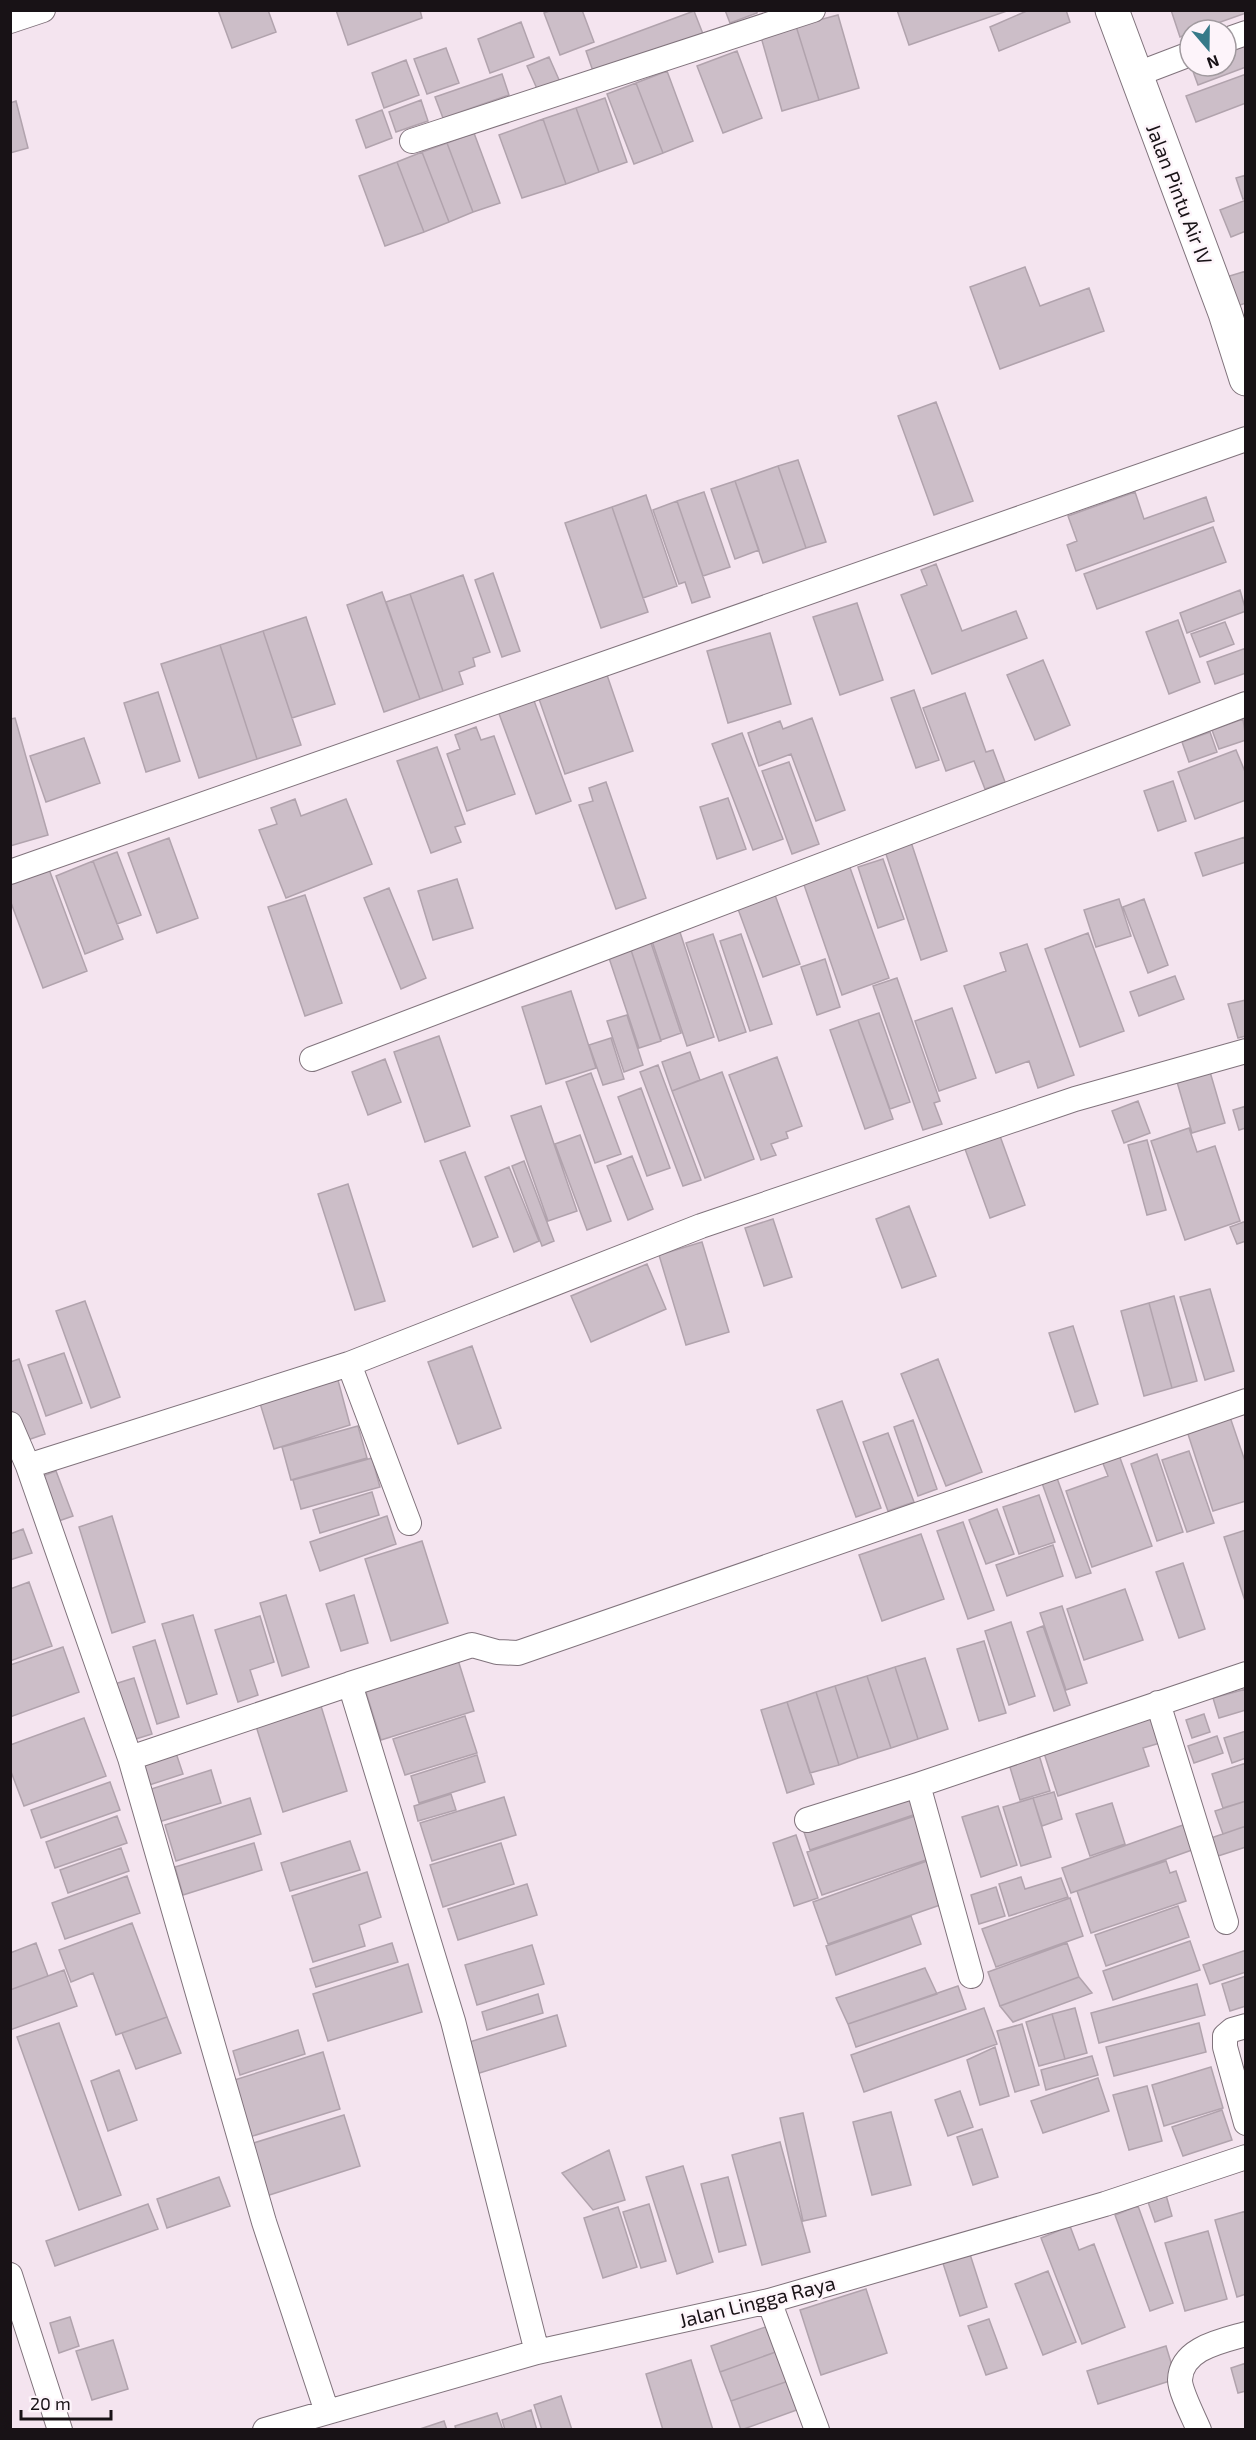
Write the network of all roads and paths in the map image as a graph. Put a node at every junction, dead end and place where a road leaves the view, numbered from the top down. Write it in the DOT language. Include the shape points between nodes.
graph roads {
  1 [pos="43,10"];
  2 [pos="813,10"];
  3 [pos="1112,10"];
  4 [pos="10,21"];
  5 [pos="1178,59"];
  6 [pos="1136,75"];
  7 [pos="412,141"];
  8 [pos="1235,309"];
  9 [pos="1245,379"];
  10 [pos="1245,439"];
  11 [pos="1245,704"];
  12 [pos="10,872"];
  13 [pos="1245,1051"];
  14 [pos="312,1059"];
  15 [pos="349,1364"];
  16 [pos="1245,1401"];
  17 [pos="10,1424"];
  18 [pos="28,1466"];
  19 [pos="409,1523"];
  20 [pos="1245,1674"];
  21 [pos="350,1683"];
  22 [pos="1158,1703"];
  23 [pos="130,1758"];
  24 [pos="918,1785"];
  25 [pos="807,1820"];
  26 [pos="1226,1922"];
  27 [pos="971,1976"];
  28 [pos="1245,2026"];
  29 [pos="1245,2123"];
  30 [pos="1245,2157"];
  31 [pos="10,2275"];
  32 [pos="769,2301"];
  33 [pos="1245,2334"];
  34 [pos="537,2352"];
  35 [pos="327,2412"];
  36 [pos="60,2430"];
  37 [pos="265,2430"];
  38 [pos="817,2430"];
  39 [pos="1199,2430"];
  1 -- 4 [label="street"];
  2 -- 7 [label="street"];
  3 -- 6 [label="main road, Jalan Pintu Air IV"];
  5 -- 6 [label="street"];
  6 -- 8 [label="main road, Jalan Pintu Air IV"];
  8 -- 9 [label="main road, Jalan Pintu Air IV"];
  10 -- 12 [label="street"];
  11 -- 14 [label="street"];
  13 -- 15 [label="street" via="1075,1099 702,1226"];
  15 -- 18 [label="street"];
  15 -- 19 [label="street"];
  16 -- 21 [label="street" via="518,1653 472,1645"];
  17 -- 18 [label="street"];
  18 -- 23 [label="street"];
  20 -- 22 [label="street"];
  21 -- 23 [label="street"];
  21 -- 34 [label="street" via="453,2021"];
  22 -- 24 [label="street"];
  22 -- 26 [label="street"];
  23 -- 35 [label="street" via="264,2222"];
  24 -- 25 [label="street"];
  24 -- 27 [label="street"];
  28 -- 29 [label="street" via="1225,2036 1227,2062"];
  30 -- 32 [label="street, Jalan Lingga Raya" via="1105,2204"];
  31 -- 36 [label="street"];
  32 -- 34 [label="street, Jalan Lingga Raya"];
  32 -- 38 [label="street"];
  33 -- 39 [label="street" via="1203,2347 1187,2362 1180,2381"];
  34 -- 35 [label="street, Jalan Lingga Raya"];
  35 -- 37 [label="street, Jalan Lingga Raya"];
}
